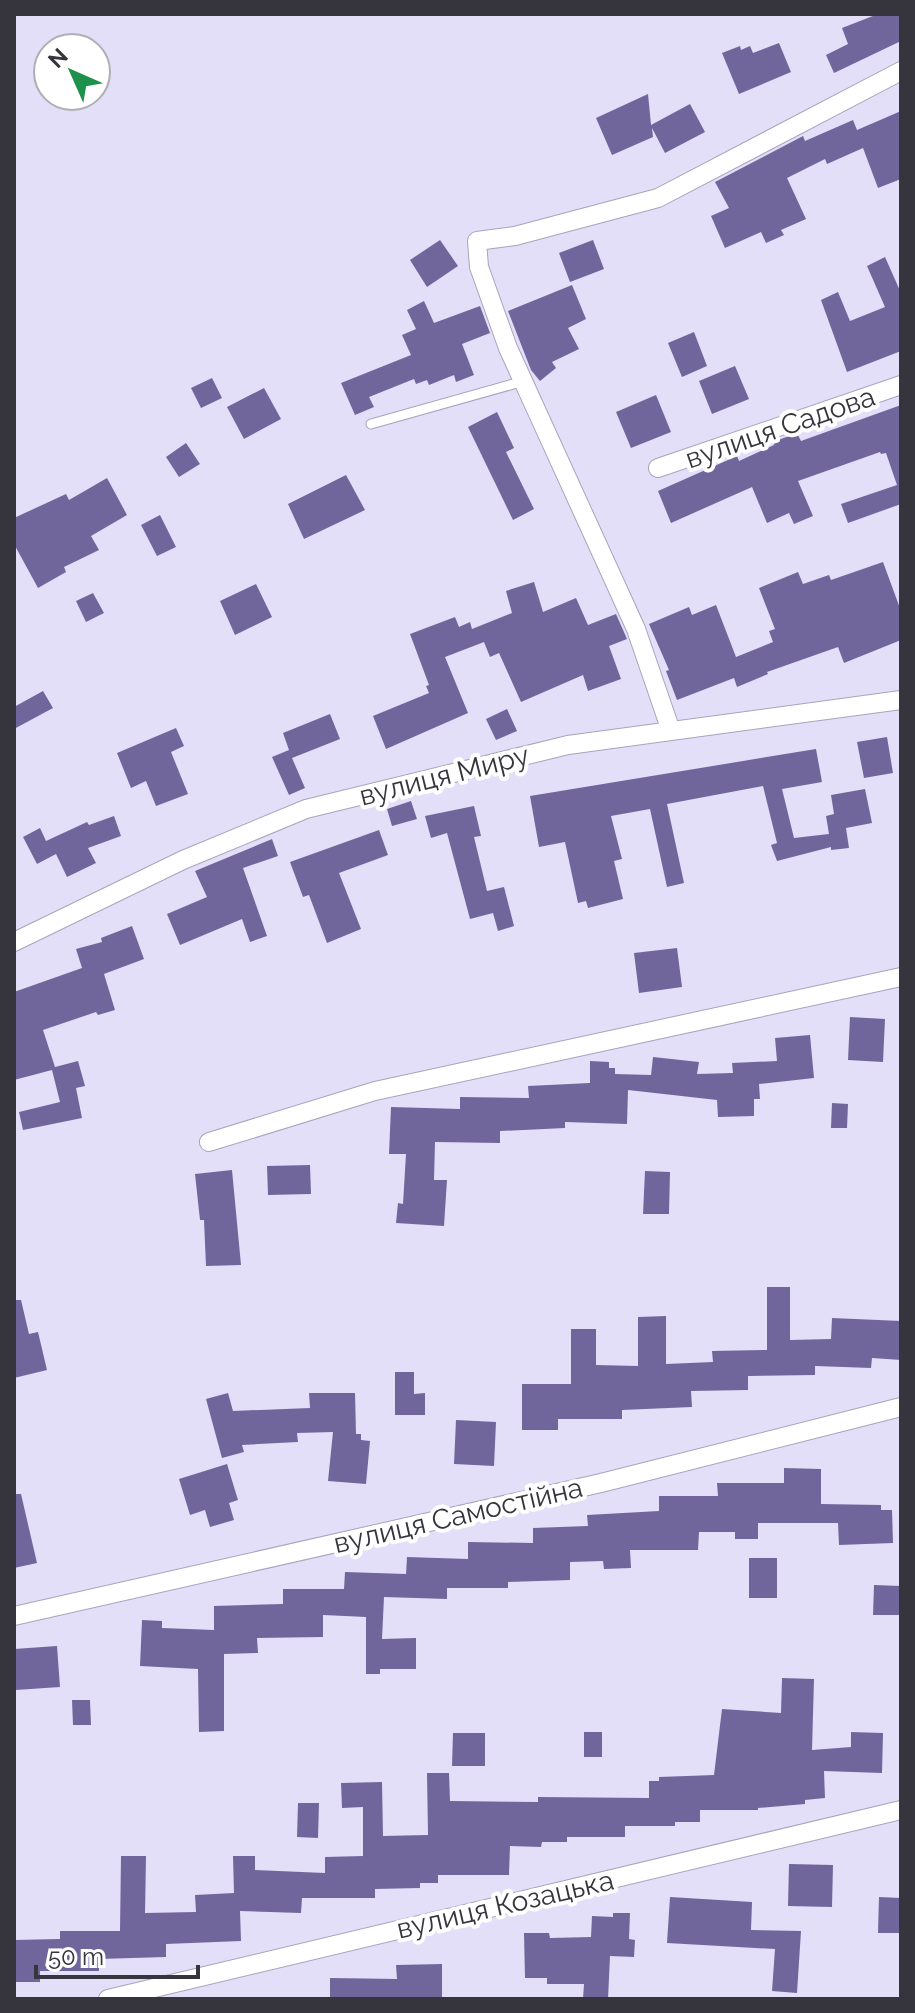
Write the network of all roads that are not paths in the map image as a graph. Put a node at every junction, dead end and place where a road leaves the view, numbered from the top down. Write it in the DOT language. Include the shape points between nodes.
graph roads {
  1 [pos="901,71"];
  2 [pos="524,381"];
  3 [pos="901,385"];
  4 [pos="371,424"];
  5 [pos="658,468"];
  6 [pos="901,700"];
  7 [pos="671,731"];
  8 [pos="14,942"];
  9 [pos="901,977"];
  10 [pos="209,1142"];
  11 [pos="901,1407"];
  12 [pos="14,1616"];
  13 [pos="901,1810"];
  14 [pos="108,1999"];
  1 -- 2 [label="street" via="658,198 477,241 479,267"];
  2 -- 4 [label="lane"];
  2 -- 7 [label="street" via="636,629"];
  3 -- 5 [label="street, вулиця Садова"];
  6 -- 7 [label="street, вулиця Миру"];
  7 -- 8 [label="street, вулиця Миру" via="568,745 306,809 183,860"];
  9 -- 10 [label="street" via="375,1091"];
  11 -- 12 [label="street, вулиця Самостійна" via="601,1483"];
  13 -- 14 [label="street, вулиця Козацька"];
}
